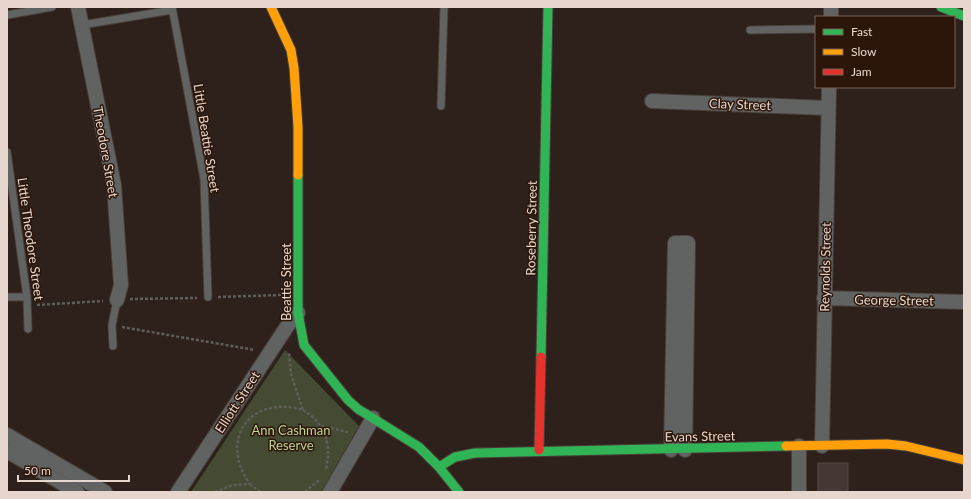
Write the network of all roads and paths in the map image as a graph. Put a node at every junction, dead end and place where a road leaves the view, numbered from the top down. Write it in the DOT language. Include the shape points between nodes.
graph roads {
  1 [pos="52,7"];
  2 [pos="78,7"];
  3 [pos="271,7"];
  4 [pos="444,7"];
  5 [pos="548,7"];
  6 [pos="941,7"];
  7 [pos="172,8"];
  8 [pos="7,15"];
  9 [pos="964,16"];
  10 [pos="82,25"];
  11 [pos="750,30"];
  12 [pos="815,30"];
  13 [pos="829,88"];
  14 [pos="652,101"];
  15 [pos="441,106"];
  16 [pos="828,108"];
  17 [pos="7,152"];
  18 [pos="288,294"];
  19 [pos="7,297"];
  20 [pos="27,297"];
  21 [pos="208,297"];
  22 [pos="824,298"];
  23 [pos="117,300"];
  24 [pos="964,302"];
  25 [pos="28,305"];
  26 [pos="298,313"];
  27 [pos="112,325"];
  28 [pos="288,325"];
  29 [pos="28,329"];
  30 [pos="673,341"];
  31 [pos="687,341"];
  32 [pos="113,346"];
  33 [pos="255,350"];
  34 [pos="303,410"];
  35 [pos="373,418"];
  36 [pos="321,426"];
  37 [pos="349,433"];
  38 [pos="7,435"];
  39 [pos="798,446"];
  40 [pos="822,446"];
  41 [pos="538,450"];
  42 [pos="671,450"];
  43 [pos="685,450"];
  44 [pos="7,451"];
  45 [pos="964,460"];
  46 [pos="438,467"];
  47 [pos="52,469"];
  48 [pos="323,474"];
  49 [pos="320,479"];
  50 [pos="250,484"];
  51 [pos="77,492"];
  52 [pos="105,492"];
  53 [pos="178,492"];
  54 [pos="216,492"];
  55 [pos="260,492"];
  56 [pos="305,492"];
  57 [pos="330,492"];
  58 [pos="459,492"];
  59 [pos="799,492"];
  1 -- 8 [label="lane"];
  2 -- 10 [label="street, Theodore Street"];
  3 -- 26 [label="street, Beattie Street" via="291,50 295,74"];
  4 -- 15 [label="lane"];
  5 -- 41 [label="street, Roseberry Street"];
  6 -- 9 [label="street"];
  7 -- 10 [label="lane"];
  7 -- 21 [label="lane, Little Beattie Street" via="204,179"];
  10 -- 23 [label="street, Theodore Street" via="114,185 121,285"];
  11 -- 12 [label="lane"];
  13 -- 16 [label="street, Reynolds Street"];
  14 -- 16 [label="street, Clay Street"];
  16 -- 22 [label="street, Reynolds Street"];
  17 -- 20 [label="lane, Little Theodore Street"];
  18 -- 21 [label="path"];
  19 -- 20 [label="lane"];
  20 -- 25 [label="lane, Little Theodore Street"];
  21 -- 23 [label="path"];
  22 -- 24 [label="street, George Street"];
  22 -- 40 [label="street, Reynolds Street"];
  23 -- 25 [label="path"];
  23 -- 27 [label="lane, Theodore Street"];
  25 -- 29 [label="lane, Little Theodore Street"];
  26 -- 28 [label="street, Elliott Street"];
  26 -- 35 [label="street, Beattie Street" via="301,335 308,352 348,400"];
  27 -- 32 [label="lane, Theodore Street"];
  27 -- 33 [label="path"];
  28 -- 34 [label="path" via="291,374"];
  28 -- 53 [label="street, Elliott Street"];
  30 -- 31 [label="street"];
  30 -- 31 [label="street" via="675,243 688,243"];
  30 -- 42 [label="street"];
  31 -- 43 [label="street"];
  34 -- 36 [label="path"];
  34 -- 50 [label="path" via="275,406 261,410 249,419 241,431 237,459 242,473"];
  35 -- 46 [label="street, Beattie Street" via="419,447"];
  35 -- 57 [label="street"];
  36 -- 37 [label="path"];
  36 -- 48 [label="path" via="327,439 329,454"];
  38 -- 47 [label="street"];
  39 -- 40 [label="street, Evans Street"];
  39 -- 43 [label="street, Evans Street"];
  39 -- 59 [label="street"];
  40 -- 45 [label="street, Evans Street" via="887,444"];
  41 -- 42 [label="street, Evans Street"];
  41 -- 46 [label="street, Evans Street" via="467,454 455,457"];
  42 -- 43 [label="street, Evans Street"];
  44 -- 47 [label="street"];
  46 -- 58 [label="street, Beattie Street"];
  47 -- 51 [label="street"];
  47 -- 52 [label="street"];
  49 -- 56 [label="path"];
  50 -- 54 [label="path" via="233,485"];
  50 -- 55 [label="path"];
}
